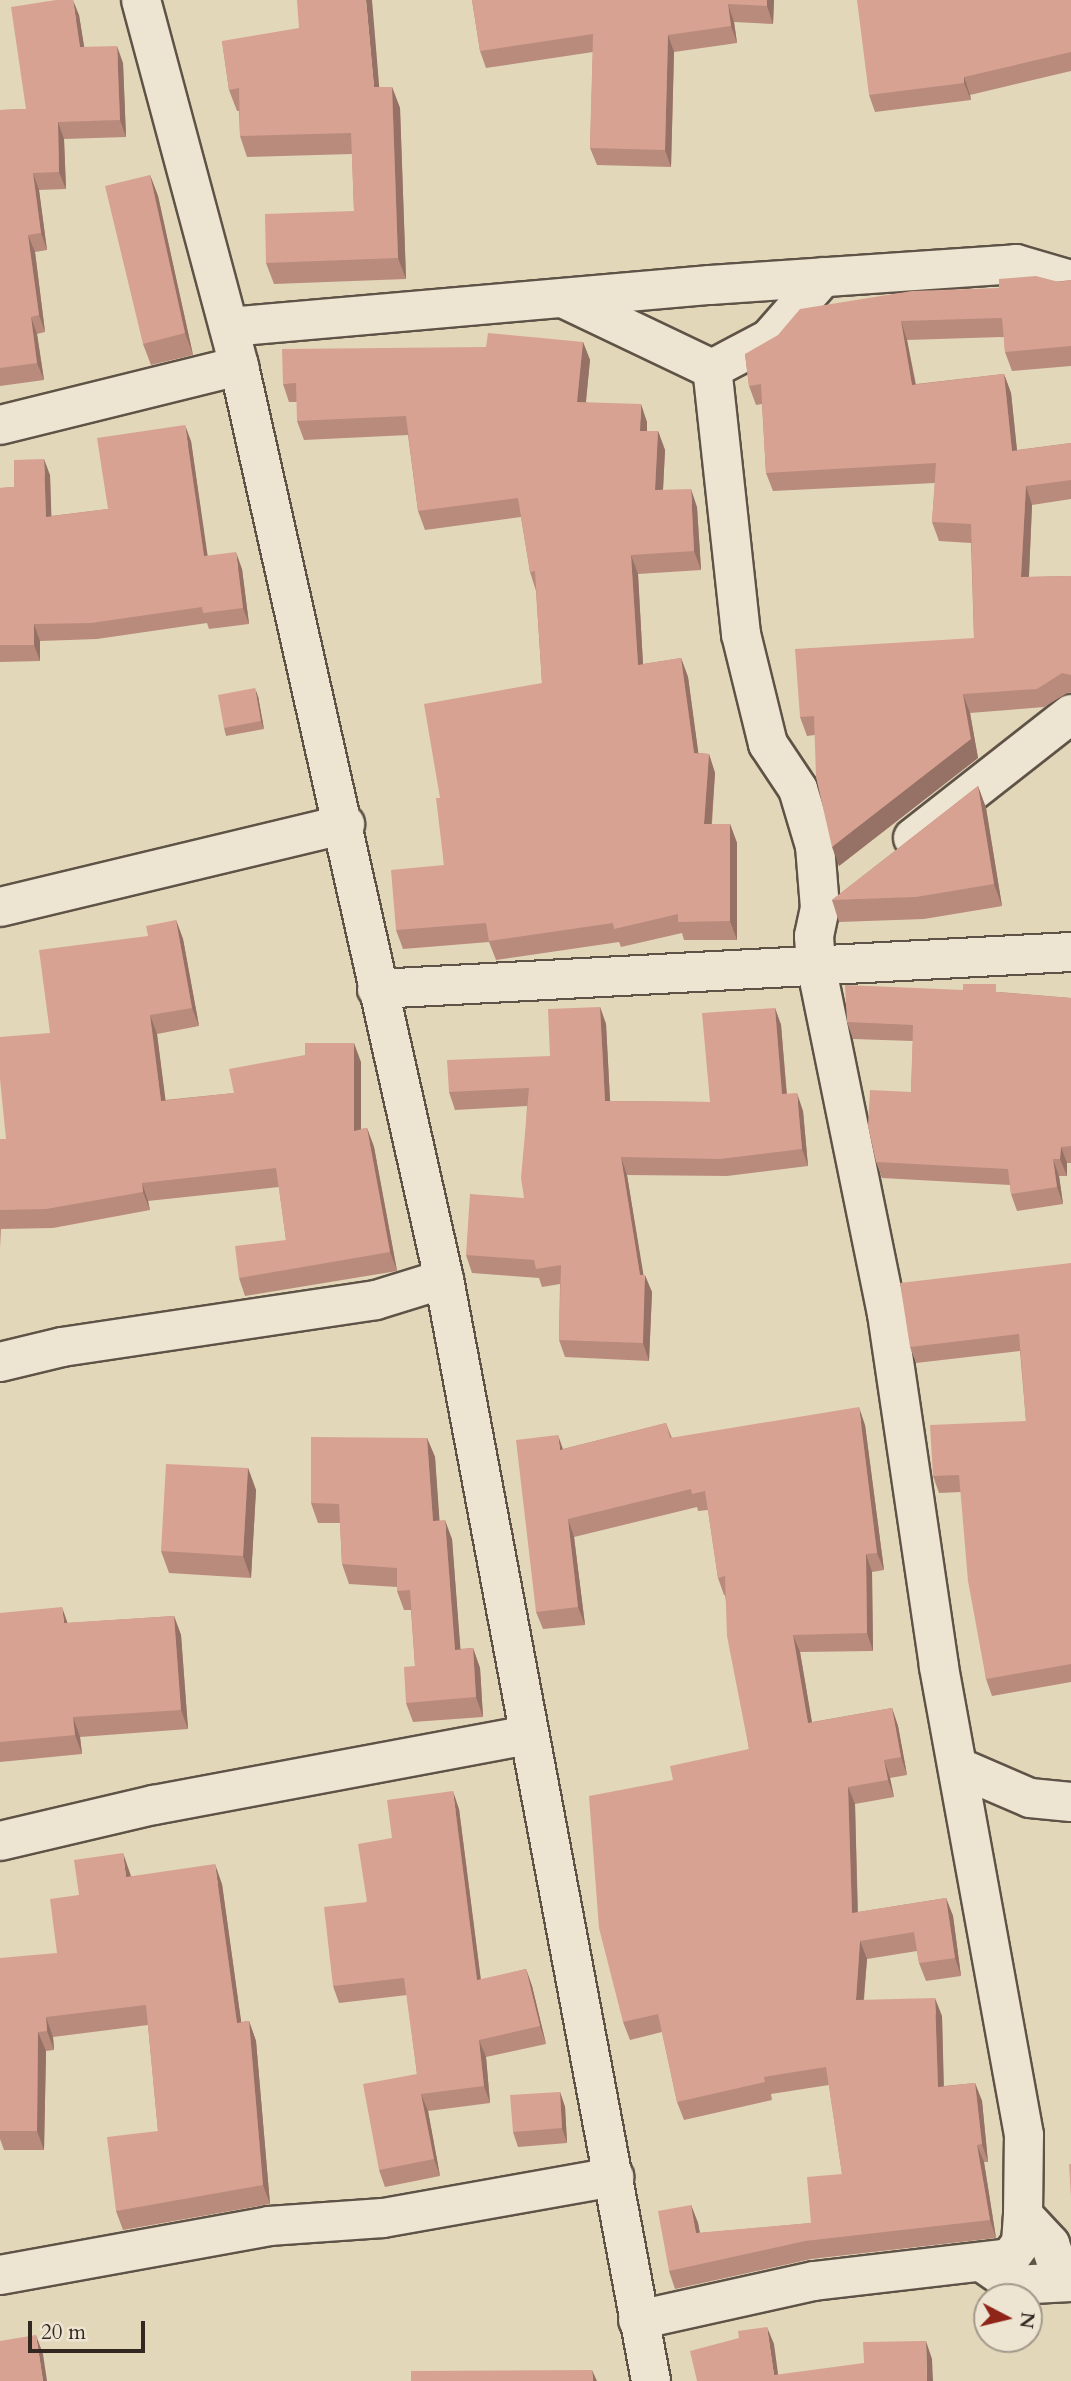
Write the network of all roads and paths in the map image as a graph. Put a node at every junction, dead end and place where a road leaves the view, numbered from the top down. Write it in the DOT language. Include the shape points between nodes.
graph roads {
  1 [pos="141,0"];
  2 [pos="823,277"];
  3 [pos="1071,280"];
  4 [pos="562,298"];
  5 [pos="229,327"];
  6 [pos="239,366"];
  7 [pos="712,369"];
  8 [pos="0,425"];
  9 [pos="1071,714"];
  10 [pos="345,824"];
  11 [pos="881,864"];
  12 [pos="850,886"];
  13 [pos="0,907"];
  14 [pos="820,908"];
  15 [pos="1071,952"];
  16 [pos="816,965"];
  17 [pos="377,989"];
  18 [pos="444,1279"];
  19 [pos="0,1362"];
  20 [pos="527,1735"];
  21 [pos="958,1767"];
  22 [pos="1071,1802"];
  23 [pos="0,1841"];
  24 [pos="614,2177"];
  25 [pos="1023,2215"];
  26 [pos="983,2263"];
  27 [pos="0,2275"];
  28 [pos="1066,2280"];
  29 [pos="638,2320"];
  30 [pos="651,2381"];
  1 -- 5 [label="street"];
  2 -- 3 [label="street" via="1016,264"];
  2 -- 4 [label="street"];
  2 -- 7 [label="street" via="769,339"];
  4 -- 5 [label="street"];
  4 -- 7 [label="street"];
  5 -- 6 [label="street"];
  6 -- 8 [label="street"];
  6 -- 10 [label="street"];
  7 -- 14 [label="street" via="741,634 768,744 798,789 815,846"];
  9 -- 11 [label="street"];
  10 -- 13 [label="street"];
  10 -- 17 [label="street"];
  12 -- 14 [label="street"];
  14 -- 16 [label="street" via="814,936"];
  15 -- 16 [label="street"];
  16 -- 17 [label="street"];
  16 -- 21 [label="street" via="887,1314"];
  17 -- 18 [label="street"];
  18 -- 19 [label="street" via="376,1300 62,1347"];
  18 -- 20 [label="street"];
  20 -- 23 [label="street" via="154,1805"];
  20 -- 24 [label="street"];
  21 -- 22 [label="street" via="1030,1798"];
  21 -- 25 [label="street" via="1024,2135"];
  24 -- 27 [label="street" via="383,2218 269,2226"];
  24 -- 29 [label="street"];
  25 -- 26 [label="street" via="1018,2252"];
  25 -- 28 [label="street" via="1050,2244"];
  26 -- 28 [label="street" via="1014,2285"];
  26 -- 29 [label="street" via="814,2281"];
  29 -- 30 [label="street"];
}
